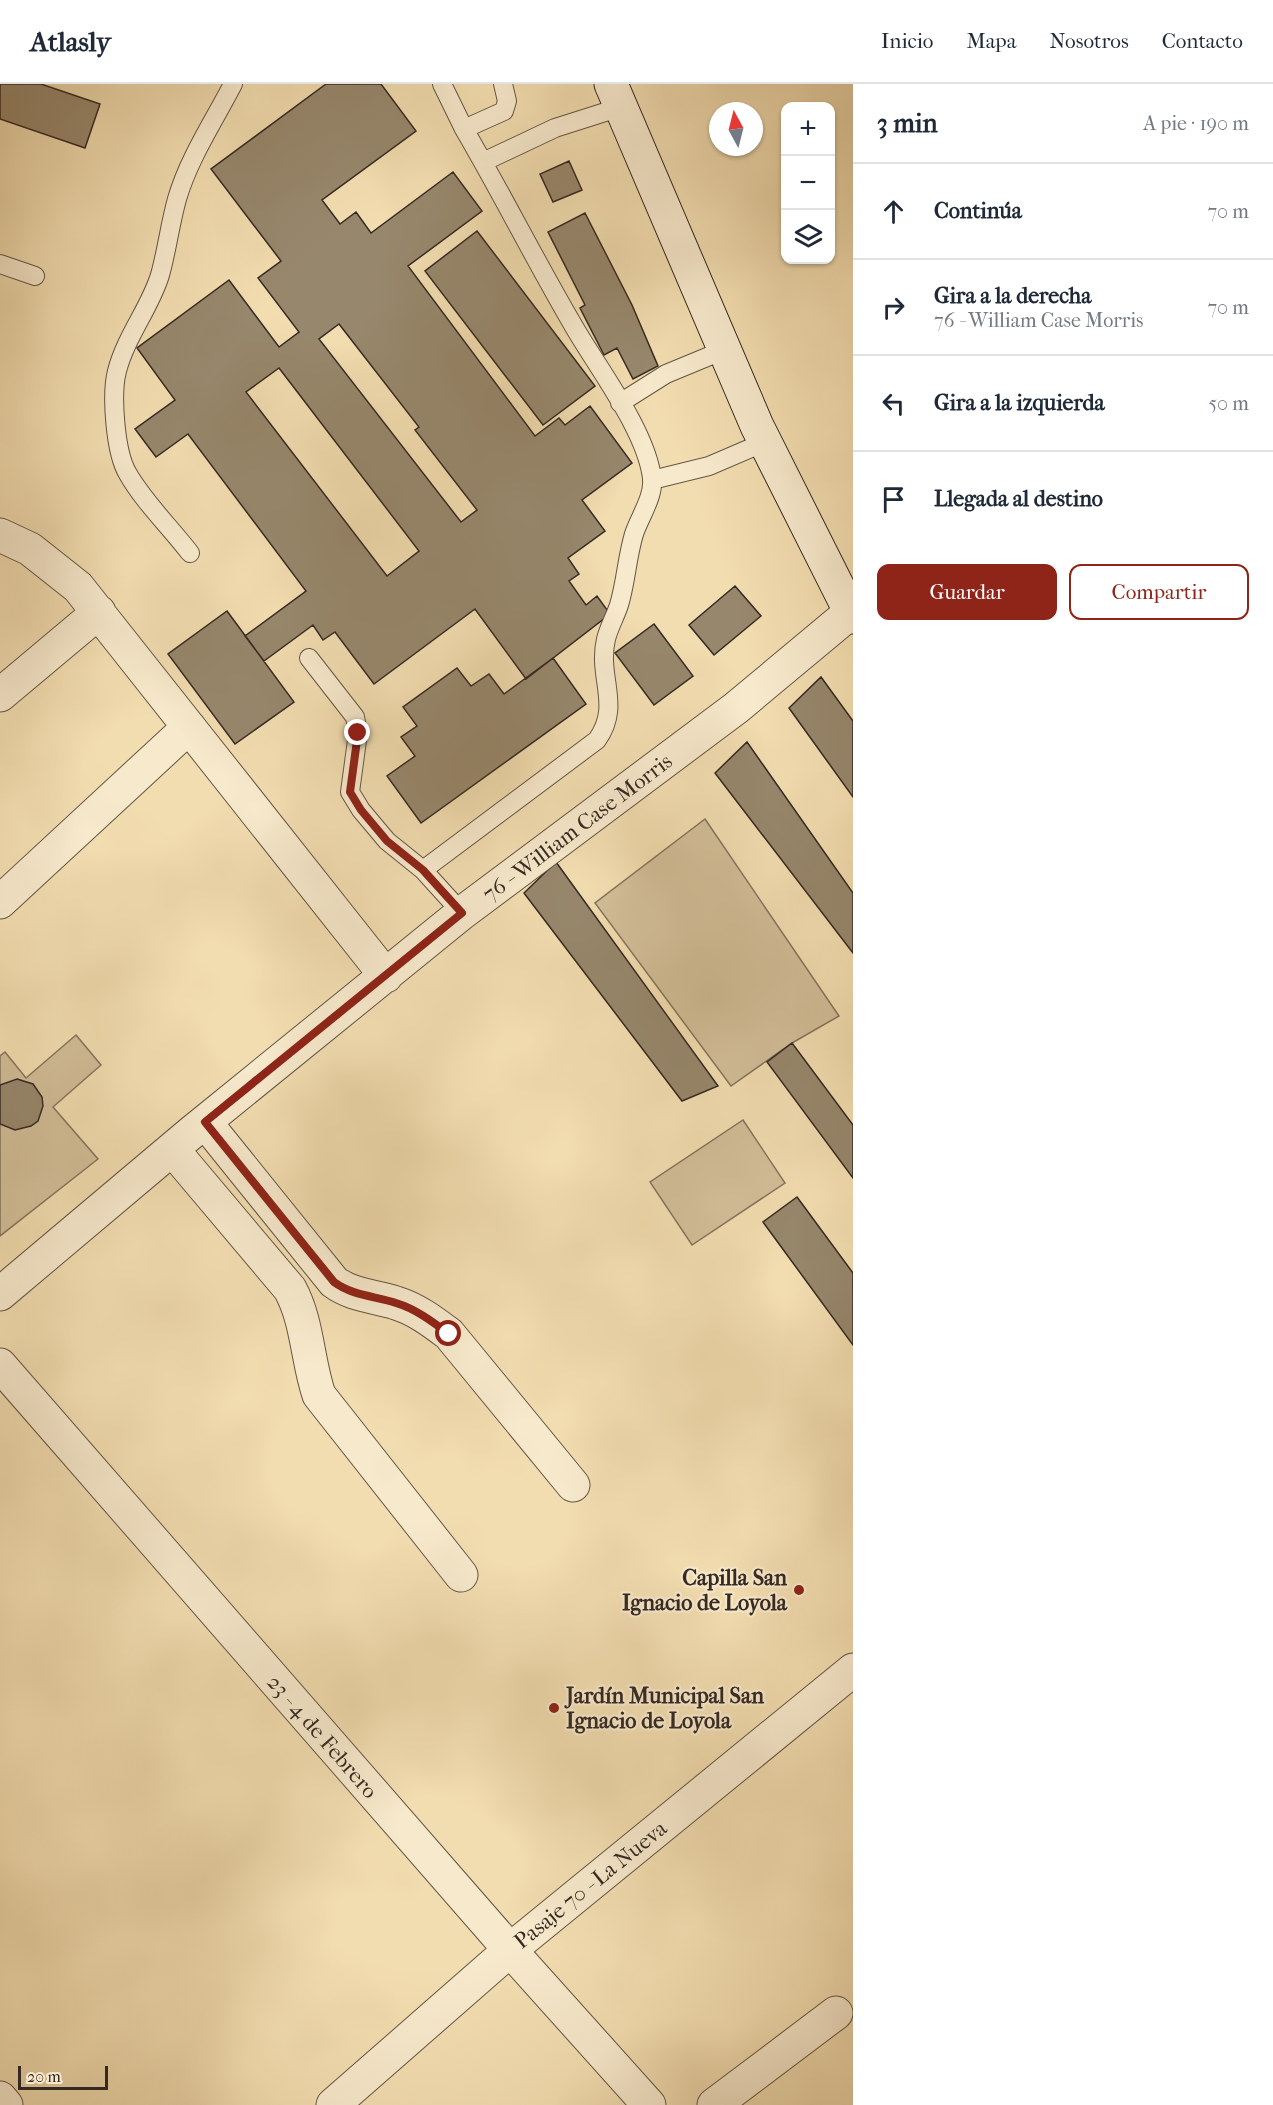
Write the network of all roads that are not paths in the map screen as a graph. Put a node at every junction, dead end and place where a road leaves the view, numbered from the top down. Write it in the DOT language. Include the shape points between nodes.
graph roads {
  1 [pos="233,84"];
  2 [pos="442,84"];
  3 [pos="503,84"];
  4 [pos="616,96"];
  5 [pos="464,129"];
  6 [pos="483,162"];
  7 [pos="0,264"];
  8 [pos="35,276"];
  9 [pos="724,350"];
  10 [pos="620,403"];
  11 [pos="765,442"];
  12 [pos="652,480"];
  13 [pos="0,534"];
  14 [pos="190,553"];
  15 [pos="99,612"];
  16 [pos="852,614"];
  17 [pos="309,658"];
  18 [pos="0,695"];
  19 [pos="189,727"];
  20 [pos="423,870"];
  21 [pos="1,900"];
  22 [pos="462,913"];
  23 [pos="386,976"];
  24 [pos="205,1122"];
  25 [pos="172,1149"];
  26 [pos="0,1294"];
  27 [pos="0,1365"];
  28 [pos="573,1485"];
  29 [pos="461,1575"];
  30 [pos="853,1670"];
  31 [pos="510,1950"];
  32 [pos="836,2013"];
  33 [pos="0,2098"];
  34 [pos="6,2105"];
  35 [pos="333,2105"];
  36 [pos="649,2105"];
  37 [pos="714,2105"];
  1 -- 14 [label="lane" via="188,169 155,289 117,372 115,411 127,473"];
  2 -- 5 [label="lane"];
  3 -- 5 [label="lane" via="507,101 504,111"];
  4 -- 6 [label="lane"];
  4 -- 9 [label="street"];
  5 -- 6 [label="lane"];
  6 -- 10 [label="lane"];
  7 -- 8 [label="lane"];
  9 -- 10 [label="lane" via="666,374"];
  9 -- 11 [label="street"];
  10 -- 12 [label="lane" via="644,448"];
  11 -- 12 [label="lane" via="709,466"];
  11 -- 16 [label="street"];
  12 -- 20 [label="lane" via="602,657 610,706 606,726 597,740"];
  13 -- 15 [label="street" via="51,563"];
  15 -- 18 [label="street"];
  15 -- 19 [label="street"];
  16 -- 22 [label="street, 76 - William Case Morris" via="736,708"];
  17 -- 20 [label="lane" via="355,717 358,733 350,792 387,841"];
  19 -- 21 [label="street"];
  19 -- 23 [label="street"];
  20 -- 22 [label="lane"];
  22 -- 23 [label="street, 76 - William Case Morris"];
  23 -- 24 [label="street, 76 - William Case Morris"];
  24 -- 25 [label="street, 76 - William Case Morris"];
  24 -- 28 [label="street" via="334,1282 346,1291 398,1303 449,1334"];
  25 -- 26 [label="street, 76 - William Case Morris"];
  25 -- 29 [label="street" via="290,1288 299,1305 320,1395"];
  27 -- 31 [label="street, 23 - 4 de Febrero"];
  30 -- 31 [label="street, Pasaje 70 - La Nueva"];
  31 -- 35 [label="street, Pasaje 70 - La Nueva"];
  31 -- 36 [label="street, 23 - 4 de Febrero"];
  32 -- 37 [label="street"];
  33 -- 34 [label="street"];
}
